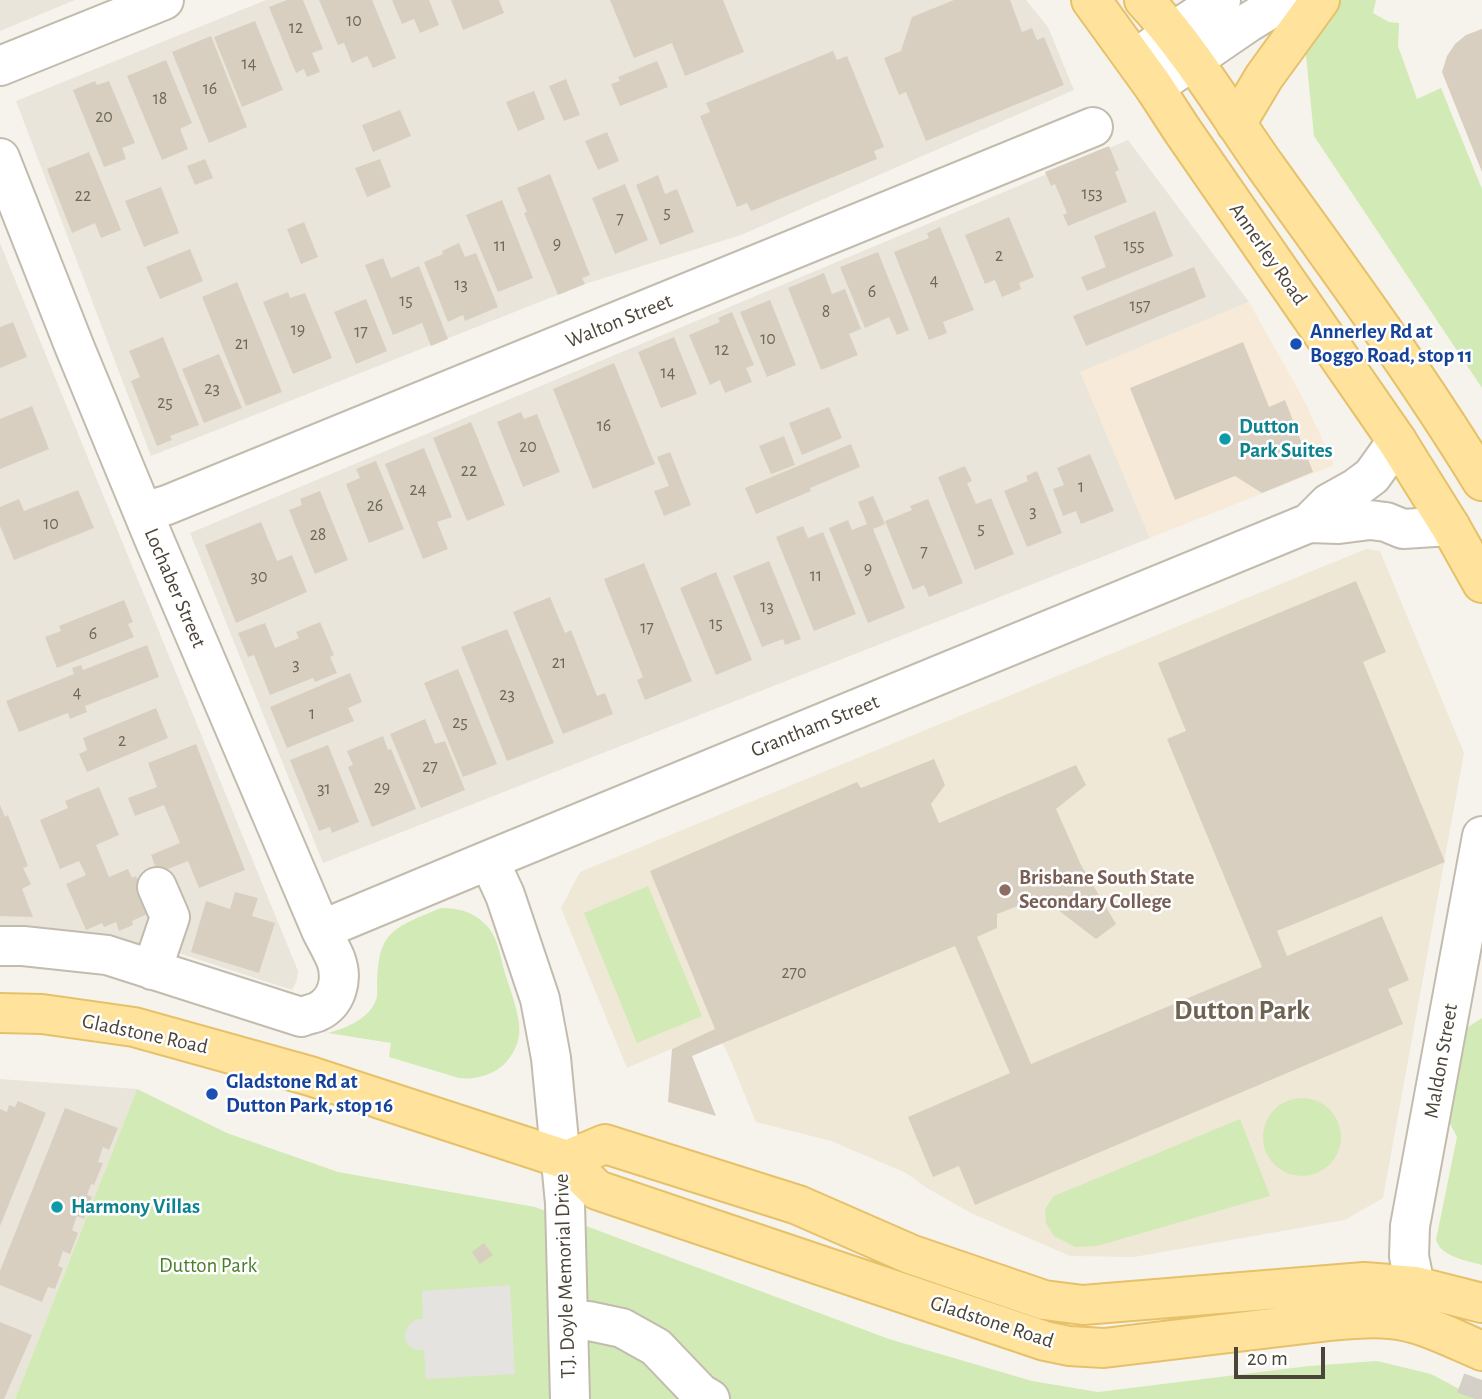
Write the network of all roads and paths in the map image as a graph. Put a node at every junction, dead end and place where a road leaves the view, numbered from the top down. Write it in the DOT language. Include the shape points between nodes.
graph roads {
  1 [pos="164,0"];
  2 [pos="1091,0"];
  3 [pos="1144,0"];
  4 [pos="1221,0"];
  5 [pos="1285,0"];
  6 [pos="1320,0"];
  7 [pos="1181,47"];
  8 [pos="0,66"];
  9 [pos="1144,74"];
  10 [pos="1236,124"];
  11 [pos="1093,127"];
  12 [pos="0,158"];
  13 [pos="1398,441"];
  14 [pos="1482,481"];
  15 [pos="144,512"];
  16 [pos="1309,523"];
  17 [pos="1450,526"];
  18 [pos="1482,583"];
  19 [pos="1482,836"];
  20 [pos="489,860"];
  21 [pos="157,887"];
  22 [pos="321,930"];
  23 [pos="0,946"];
  24 [pos="152,970"];
  25 [pos="0,1013"];
  26 [pos="564,1159"];
  27 [pos="1415,1286"];
  28 [pos="1482,1303"];
  29 [pos="568,1322"];
  30 [pos="1482,1351"];
  31 [pos="570,1397"];
  32 [pos="710,1399"];
  1 -- 8 [label="street"];
  2 -- 9 [label="main road, Annerley Road"];
  3 -- 7 [label="main road"];
  4 -- 7 [label="street"];
  5 -- 7 [label="street"];
  6 -- 10 [label="main road"];
  7 -- 9 [label="street"];
  7 -- 10 [label="main road"];
  9 -- 13 [label="main road, Annerley Road"];
  10 -- 14 [label="main road" via="1382,328"];
  11 -- 15 [label="street, Walton Street"];
  12 -- 15 [label="street, Lochaber Street"];
  13 -- 16 [label="street, Grantham Street" via="1372,476 1329,503"];
  13 -- 17 [label="main road, Annerley Road"];
  15 -- 22 [label="street, Lochaber Street"];
  16 -- 17 [label="street, Grantham Street" via="1370,520 1403,529"];
  16 -- 20 [label="street, Grantham Street"];
  17 -- 18 [label="main road, Annerley Road"];
  19 -- 27 [label="street, Maldon Street" via="1410,1226"];
  20 -- 22 [label="street, Grantham Street"];
  20 -- 26 [label="street, T.J. Doyle Memorial Drive" via="540,999"];
  21 -- 24 [label="street" via="170,917"];
  22 -- 24 [label="street, Lochaber Street" via="336,960 338,989 319,1011 301,1017"];
  23 -- 24 [label="street" via="107,956"];
  25 -- 26 [label="main road, Gladstone Road" via="134,1027 310,1076"];
  26 -- 27 [label="main road, Gladstone Road" via="606,1144 798,1205 910,1254 1044,1300 1083,1305 1364,1282"];
  26 -- 29 [label="street, T.J. Doyle Memorial Drive"];
  26 -- 30 [label="main road, Gladstone Road" via="597,1190 1045,1341 1104,1348 1363,1318 1418,1326"];
  27 -- 28 [label="main road, Gladstone Road"];
  29 -- 31 [label="street, T.J. Doyle Memorial Drive"];
  29 -- 32 [label="street" via="622,1328 656,1347"];
}
